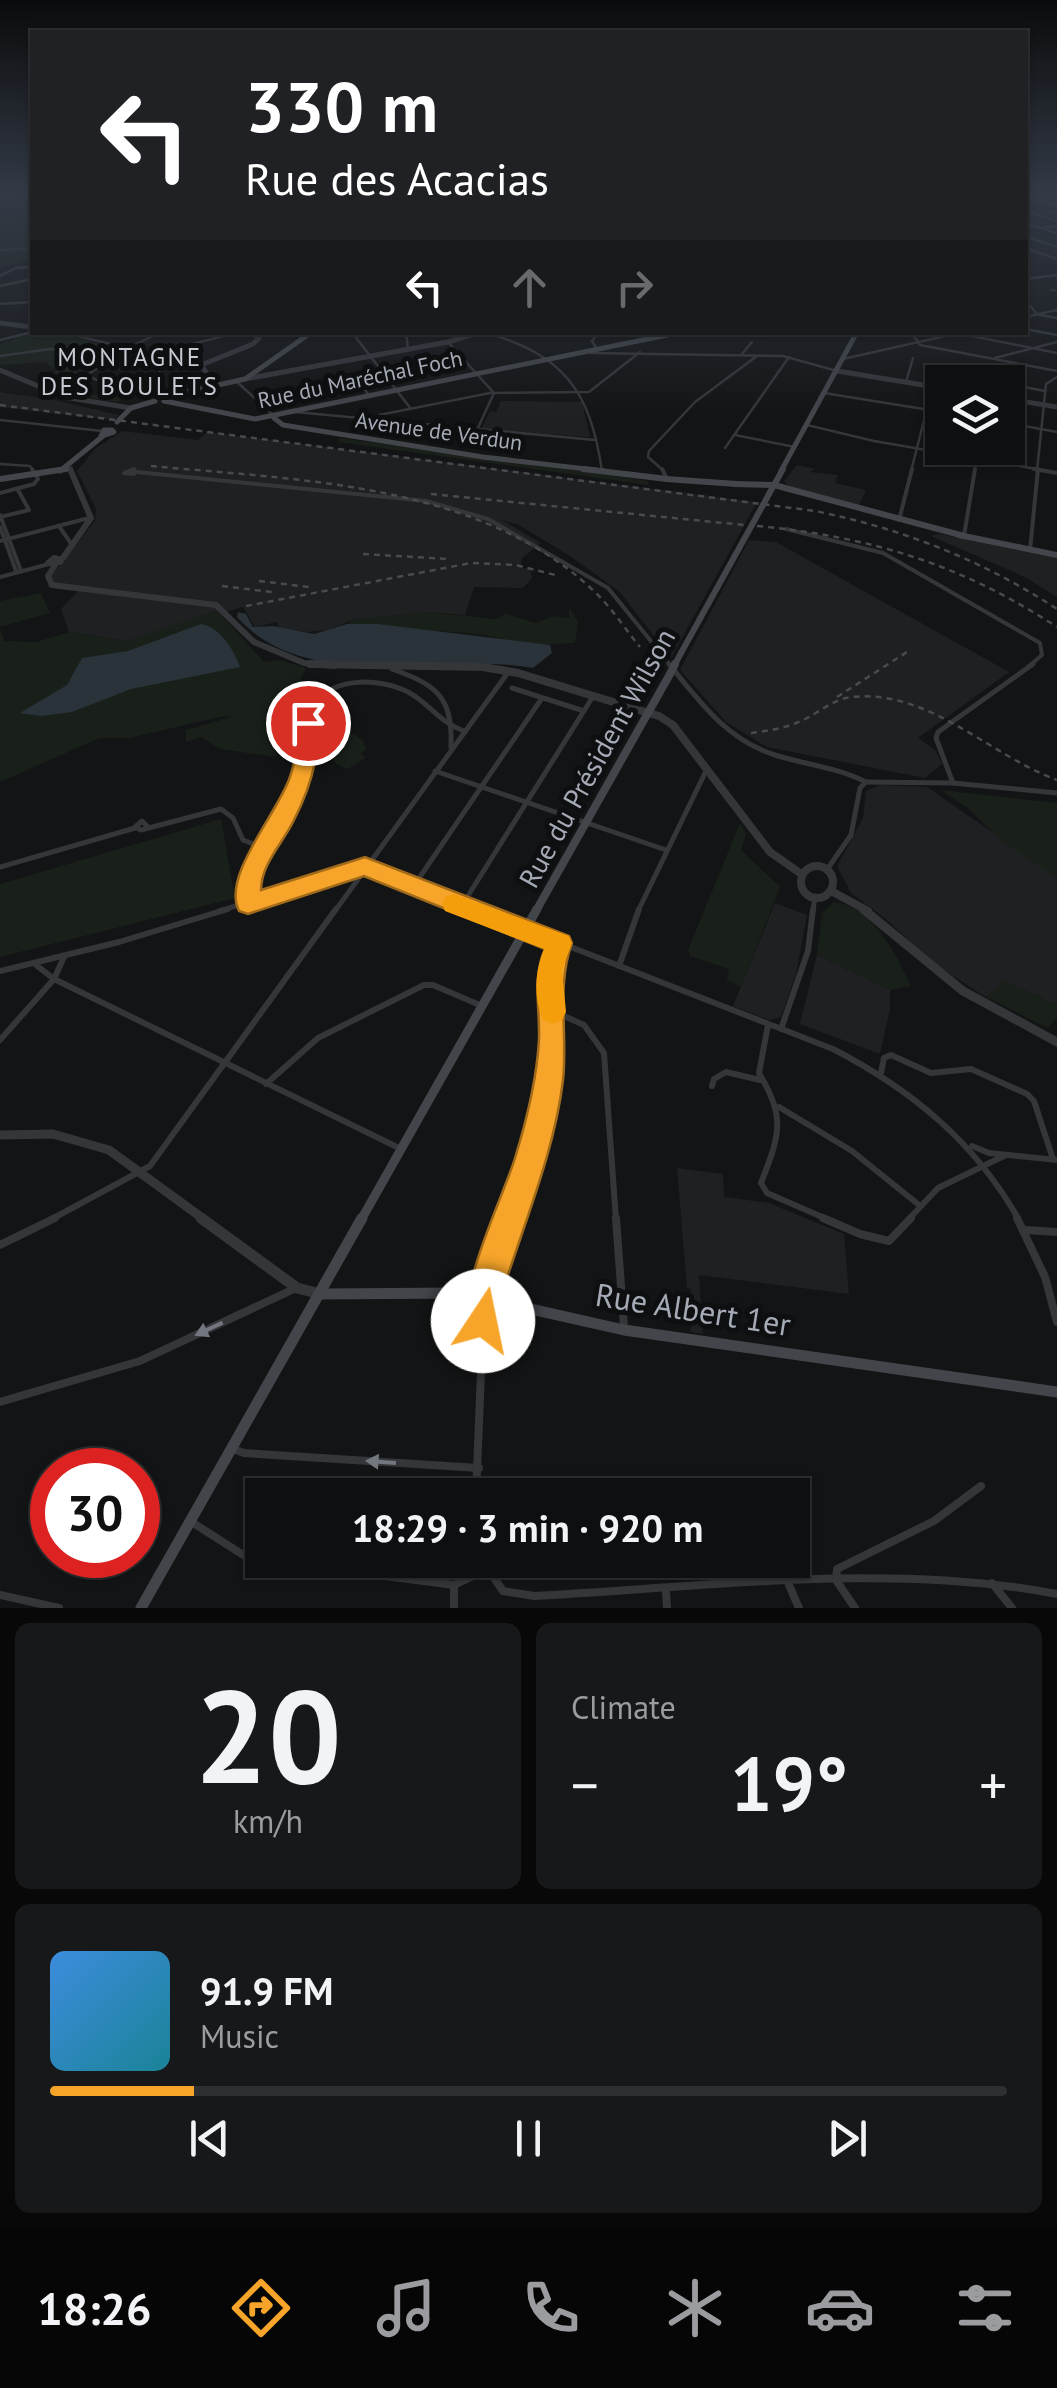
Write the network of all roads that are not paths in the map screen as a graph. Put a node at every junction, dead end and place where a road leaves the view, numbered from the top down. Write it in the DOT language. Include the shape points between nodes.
graph roads {
  1 [pos="28,268"];
  2 [pos="1057,275"];
  3 [pos="0,276"];
  4 [pos="1028,278"];
  5 [pos="30,279"];
  6 [pos="0,286"];
  7 [pos="30,302"];
  8 [pos="1028,303"];
  9 [pos="0,304"];
  10 [pos="1057,310"];
  11 [pos="1038,314"];
  12 [pos="1028,317"];
  13 [pos="1057,318"];
  14 [pos="0,323"];
  15 [pos="30,330"];
  16 [pos="1028,330"];
  17 [pos="30,331"];
  18 [pos="72,335"];
  19 [pos="154,335"];
  20 [pos="227,335"];
  21 [pos="256,335"];
  22 [pos="308,335"];
  23 [pos="354,335"];
  24 [pos="406,335"];
  25 [pos="458,335"];
  26 [pos="472,335"];
  27 [pos="497,335"];
  28 [pos="597,335"];
  29 [pos="667,335"];
  30 [pos="855,335"];
  31 [pos="912,335"];
  32 [pos="952,335"];
  33 [pos="970,335"];
  34 [pos="1057,335"];
  35 [pos="462,338"];
  36 [pos="0,340"];
  37 [pos="448,342"];
  38 [pos="752,342"];
  39 [pos="1057,342"];
  40 [pos="918,344"];
  41 [pos="1032,348"];
  42 [pos="408,349"];
  43 [pos="597,349"];
  44 [pos="125,350"];
  45 [pos="133,351"];
  46 [pos="578,352"];
  47 [pos="640,352"];
  48 [pos="1057,353"];
  49 [pos="742,354"];
  50 [pos="758,355"];
  51 [pos="0,356"];
  52 [pos="370,356"];
  53 [pos="789,358"];
  54 [pos="913,358"];
  55 [pos="548,359"];
  56 [pos="843,359"];
  57 [pos="992,359"];
  58 [pos="0,370"];
  59 [pos="836,370"];
  60 [pos="382,372"];
  61 [pos="476,372"];
  62 [pos="1057,374"];
  63 [pos="245,379"];
  64 [pos="235,380"];
  65 [pos="213,382"];
  66 [pos="906,382"];
  67 [pos="925,385"];
  68 [pos="1025,387"];
  69 [pos="395,389"];
  70 [pos="1045,390"];
  71 [pos="583,392"];
  72 [pos="494,393"];
  73 [pos="824,393"];
  74 [pos="368,394"];
  75 [pos="164,399"];
  76 [pos="1025,401"];
  77 [pos="1044,404"];
  78 [pos="1057,407"];
  79 [pos="131,408"];
  80 [pos="411,408"];
  81 [pos="925,410"];
  82 [pos="294,412"];
  83 [pos="925,414"];
  84 [pos="274,418"];
  85 [pos="364,419"];
  86 [pos="0,420"];
  87 [pos="807,425"];
  88 [pos="1025,426"];
  89 [pos="1041,429"];
  90 [pos="477,430"];
  91 [pos="106,431"];
  92 [pos="1057,432"];
  93 [pos="734,435"];
  94 [pos="596,440"];
  95 [pos="796,447"];
  96 [pos="726,448"];
  97 [pos="916,448"];
  98 [pos="925,450"];
  99 [pos="0,464"];
  100 [pos="976,465"];
  101 [pos="1010,465"];
  102 [pos="70,469"];
  103 [pos="1037,470"];
  104 [pos="602,471"];
  105 [pos="136,472"];
  106 [pos="1057,473"];
  107 [pos="36,475"];
  108 [pos="0,479"];
  109 [pos="667,479"];
  110 [pos="17,489"];
  111 [pos="772,490"];
  112 [pos="0,493"];
  113 [pos="0,516"];
  114 [pos="91,518"];
  115 [pos="899,519"];
  116 [pos="59,526"];
  117 [pos="0,527"];
  118 [pos="786,530"];
  119 [pos="964,536"];
  120 [pos="5,540"];
  121 [pos="72,546"];
  122 [pos="1030,550"];
  123 [pos="1057,555"];
  124 [pos="54,562"];
  125 [pos="18,572"];
  126 [pos="0,577"];
  127 [pos="388,667"];
  128 [pos="509,671"];
  129 [pos="512,688"];
  130 [pos="594,695"];
  131 [pos="542,698"];
  132 [pos="584,711"];
  133 [pos="648,712"];
  134 [pos="452,730"];
  135 [pos="463,733"];
  136 [pos="451,750"];
  137 [pos="706,770"];
  138 [pos="434,771"];
  139 [pos="866,782"];
  140 [pos="953,783"];
  141 [pos="481,788"];
  142 [pos="1057,793"];
  143 [pos="526,803"];
  144 [pos="586,824"];
  145 [pos="266,849"];
  146 [pos="666,850"];
  147 [pos="0,867"];
  148 [pos="365,867"];
  149 [pos="826,870"];
  150 [pos="800,873"];
  151 [pos="413,887"];
  152 [pos="834,892"];
  153 [pos="815,896"];
  154 [pos="248,904"];
  155 [pos="461,907"];
  156 [pos="526,930"];
  157 [pos="560,943"];
  158 [pos="64,957"];
  159 [pos="36,965"];
  160 [pos="619,966"];
  161 [pos="0,972"];
  162 [pos="54,979"];
  163 [pos="483,1007"];
  164 [pos="553,1011"];
  165 [pos="768,1025"];
  166 [pos="782,1029"];
  167 [pos="0,1040"];
  168 [pos="1057,1042"];
  169 [pos="224,1063"];
  170 [pos="881,1073"];
  171 [pos="760,1080"];
  172 [pos="266,1084"];
  173 [pos="712,1086"];
  174 [pos="778,1106"];
  175 [pos="0,1135"];
  176 [pos="966,1143"];
  177 [pos="402,1150"];
  178 [pos="1006,1155"];
  179 [pos="1055,1160"];
  180 [pos="985,1167"];
  181 [pos="141,1174"];
  182 [pos="919,1205"];
  183 [pos="1024,1230"];
  184 [pos="1057,1232"];
  185 [pos="0,1245"];
  186 [pos="297,1288"];
  187 [pos="321,1294"];
  188 [pos="484,1298"];
  189 [pos="1057,1322"];
  190 [pos="624,1330"];
  191 [pos="1057,1392"];
  192 [pos="0,1402"];
  193 [pos="232,1448"];
  194 [pos="479,1468"];
  195 [pos="478,1478"];
  196 [pos="980,1486"];
  197 [pos="190,1522"];
  198 [pos="245,1556"];
  199 [pos="401,1578"];
  200 [pos="464,1578"];
  201 [pos="494,1578"];
  202 [pos="836,1580"];
  203 [pos="990,1581"];
  204 [pos="454,1585"];
  205 [pos="789,1585"];
  206 [pos="666,1590"];
  207 [pos="1057,1594"];
  208 [pos="0,1595"];
  209 [pos="59,1608"];
  210 [pos="141,1608"];
  211 [pos="454,1608"];
  212 [pos="667,1608"];
  213 [pos="799,1608"];
  214 [pos="855,1608"];
  215 [pos="1012,1608"];
  1 -- 3 [label="street"];
  2 -- 4 [label="street"];
  5 -- 6 [label="street"];
  7 -- 9 [label="street"];
  8 -- 11 [label="street"];
  10 -- 11 [label="street"];
  11 -- 12 [label="street"];
  11 -- 13 [label="street"];
  14 -- 15 [label="street"];
  16 -- 34 [label="street"];
  17 -- 36 [label="street"];
  18 -- 44 [label="street"];
  19 -- 44 [label="street"];
  20 -- 45 [label="street"];
  21 -- 65 [label="street" via="253,344 202,364"];
  22 -- 63 [label="main road"];
  23 -- 52 [label="street"];
  24 -- 42 [label="street"];
  25 -- 35 [label="street"];
  26 -- 35 [label="street"];
  27 -- 55 [label="street"];
  28 -- 43 [label="street"];
  29 -- 43 [label="main road, Rue du Maréchal Foch"];
  30 -- 56 [label="main road, Rue du Président Wilson"];
  31 -- 40 [label="street"];
  32 -- 40 [label="street"];
  33 -- 41 [label="street"];
  35 -- 37 [label="street"];
  37 -- 42 [label="street"];
  37 -- 61 [label="street"];
  38 -- 49 [label="street"];
  39 -- 41 [label="street"];
  40 -- 56 [label="street"];
  40 -- 57 [label="street"];
  41 -- 48 [label="street"];
  41 -- 57 [label="street"];
  42 -- 52 [label="street"];
  43 -- 46 [label="main road, Rue du Maréchal Foch"];
  44 -- 45 [label="street"];
  44 -- 45 [label="street" via="87,376 126,384 160,372 153,363 122,360"];
  44 -- 51 [label="street"];
  46 -- 47 [label="street"];
  46 -- 55 [label="main road, Rue du Maréchal Foch"];
  47 -- 49 [label="street"];
  47 -- 71 [label="street"];
  49 -- 50 [label="street"];
  50 -- 53 [label="street"];
  50 -- 109 [label="street" via="695,402 649,451"];
  52 -- 60 [label="street"];
  52 -- 63 [label="street"];
  53 -- 59 [label="street"];
  53 -- 93 [label="street"];
  54 -- 66 [label="street"];
  55 -- 61 [label="main road, Rue du Maréchal Foch"];
  55 -- 71 [label="street"];
  56 -- 59 [label="main road, Rue du Président Wilson"];
  57 -- 62 [label="street"];
  58 -- 79 [label="street" via="64,397"];
  59 -- 66 [label="street"];
  59 -- 73 [label="main road, Rue du Président Wilson"];
  60 -- 69 [label="street"];
  60 -- 74 [label="street" via="356,378"];
  61 -- 69 [label="main road, Rue du Maréchal Foch"];
  61 -- 72 [label="street"];
  62 -- 70 [label="street"];
  63 -- 64 [label="main road"];
  64 -- 65 [label="main road"];
  64 -- 84 [label="street"];
  65 -- 75 [label="main road"];
  66 -- 67 [label="street"];
  68 -- 70 [label="street"];
  69 -- 74 [label="main road, Rue du Maréchal Foch"];
  69 -- 80 [label="street"];
  70 -- 77 [label="street"];
  71 -- 72 [label="street"];
  71 -- 94 [label="street"];
  72 -- 80 [label="street"];
  72 -- 90 [label="street"];
  73 -- 81 [label="street"];
  73 -- 87 [label="main road, Rue du Président Wilson"];
  74 -- 82 [label="main road, Rue du Maréchal Foch"];
  75 -- 79 [label="main road"];
  75 -- 84 [label="main road, Rue du Maréchal Foch" via="255,420"];
  76 -- 77 [label="street"];
  77 -- 78 [label="street"];
  77 -- 89 [label="street"];
  79 -- 91 [label="main road, bridge"];
  80 -- 85 [label="street"];
  82 -- 84 [label="main road, Rue du Maréchal Foch"];
  82 -- 85 [label="street"];
  83 -- 97 [label="street"];
  84 -- 104 [label="main road, Avenue de Verdun" via="306,429"];
  85 -- 90 [label="street"];
  86 -- 91 [label="street"];
  87 -- 95 [label="main road, Rue du Président Wilson"];
  87 -- 97 [label="street"];
  88 -- 89 [label="street"];
  89 -- 92 [label="street"];
  89 -- 103 [label="street"];
  90 -- 94 [label="street"];
  91 -- 102 [label="main road"];
  93 -- 95 [label="street"];
  93 -- 96 [label="street"];
  94 -- 104 [label="street"];
  95 -- 111 [label="main road, Rue du Président Wilson"];
  97 -- 98 [label="street"];
  97 -- 115 [label="street"];
  99 -- 107 [label="street" via="30,466"];
  100 -- 119 [label="street"];
  101 -- 103 [label="street"];
  102 -- 107 [label="main road"];
  102 -- 114 [label="street"];
  103 -- 106 [label="street"];
  103 -- 122 [label="street"];
  104 -- 109 [label="main road, Avenue de Verdun"];
  105 -- 139 [label="street" via="426,501 488,519 608,588 709,713 740,740"];
  107 -- 108 [label="main road"];
  107 -- 110 [label="street" via="37,483"];
  109 -- 111 [label="main road, Avenue de Verdun"];
  110 -- 112 [label="street"];
  110 -- 113 [label="street" via="28,510"];
  111 -- 115 [label="main road, Avenue de Verdun"];
  111 -- 133 [label="main road, Rue du Président Wilson, bridge"];
  113 -- 120 [label="street"];
  114 -- 116 [label="street"];
  114 -- 121 [label="street"];
  115 -- 119 [label="main road, Avenue de Verdun"];
  116 -- 120 [label="street"];
  116 -- 121 [label="street"];
  117 -- 120 [label="street"];
  118 -- 140 [label="street" via="883,554 1040,643 1035,662 938,732"];
  119 -- 122 [label="main road, Avenue de Verdun"];
  120 -- 125 [label="street"];
  121 -- 124 [label="street"];
  122 -- 123 [label="main road, Avenue de Verdun"];
  124 -- 125 [label="street"];
  124 -- 127 [label="street" via="48,576 54,586 216,605 254,642 292,660"];
  125 -- 126 [label="street"];
  127 -- 128 [label="street"];
  127 -- 134 [label="street" via="439,693 454,716"];
  128 -- 130 [label="street"];
  128 -- 135 [label="street"];
  129 -- 131 [label="street"];
  130 -- 132 [label="street"];
  130 -- 133 [label="street"];
  131 -- 132 [label="street"];
  131 -- 141 [label="street"];
  132 -- 143 [label="street"];
  133 -- 137 [label="street" via="669,721"];
  133 -- 144 [label="main road, Rue du Président Wilson"];
  134 -- 135 [label="street"];
  134 -- 136 [label="street"];
  134 -- 145 [label="street" via="418,698 383,682 325,694 310,712 302,776"];
  135 -- 136 [label="street"];
  136 -- 138 [label="street"];
  137 -- 146 [label="street"];
  137 -- 150 [label="street" via="776,859"];
  138 -- 141 [label="street"];
  138 -- 148 [label="street"];
  139 -- 140 [label="street"];
  139 -- 149 [label="street" via="851,835"];
  140 -- 142 [label="street"];
  141 -- 143 [label="street"];
  141 -- 151 [label="street"];
  143 -- 144 [label="street"];
  143 -- 155 [label="street"];
  144 -- 146 [label="street"];
  144 -- 156 [label="main road, Rue du Président Wilson"];
  145 -- 147 [label="street" via="239,839 234,818 221,809 147,826 140,822"];
  145 -- 154 [label="street" via="246,881"];
  146 -- 160 [label="street"];
  148 -- 151 [label="street"];
  148 -- 154 [label="street"];
  148 -- 169 [label="street"];
  149 -- 150 [label="street"];
  149 -- 152 [label="street"];
  150 -- 153 [label="street" via="800,886"];
  151 -- 155 [label="street"];
  152 -- 153 [label="street"];
  152 -- 168 [label="street" via="868,912 963,992"];
  153 -- 166 [label="street" via="808,951"];
  154 -- 158 [label="street"];
  155 -- 156 [label="street"];
  156 -- 157 [label="street"];
  156 -- 163 [label="main road, Rue du Président Wilson"];
  157 -- 160 [label="street"];
  157 -- 164 [label="street" via="549,970"];
  158 -- 159 [label="street"];
  158 -- 162 [label="street"];
  159 -- 161 [label="street"];
  159 -- 162 [label="street"];
  160 -- 165 [label="street"];
  162 -- 167 [label="street"];
  162 -- 169 [label="street"];
  163 -- 172 [label="street" via="424,986 303,1044"];
  163 -- 177 [label="main road, Rue du Président Wilson"];
  164 -- 188 [label="street" via="545,1101"];
  164 -- 190 [label="street" via="590,1028 604,1053"];
  165 -- 166 [label="street"];
  165 -- 171 [label="street"];
  166 -- 170 [label="street"];
  169 -- 172 [label="street"];
  169 -- 181 [label="street"];
  170 -- 176 [label="street"];
  170 -- 179 [label="street" via="890,1055 931,1073 971,1069 1027,1094"];
  171 -- 173 [label="street" via="726,1072"];
  171 -- 174 [label="street"];
  172 -- 177 [label="street"];
  174 -- 182 [label="street" via="852,1151"];
  174 -- 182 [label="street" via="777,1140 761,1184 767,1193 888,1241"];
  175 -- 181 [label="street" via="77,1138"];
  176 -- 178 [label="street"];
  176 -- 180 [label="street"];
  177 -- 187 [label="main road, Rue du Président Wilson"];
  178 -- 179 [label="street"];
  178 -- 180 [label="street"];
  180 -- 182 [label="street" via="938,1188"];
  180 -- 183 [label="street"];
  181 -- 185 [label="street"];
  181 -- 186 [label="street"];
  183 -- 184 [label="street"];
  183 -- 189 [label="street"];
  186 -- 187 [label="street"];
  186 -- 192 [label="street, one-way" via="140,1361"];
  187 -- 188 [label="main road, Rue Albert 1er" via="448,1292"];
  187 -- 193 [label="main road, Rue du Président Wilson"];
  188 -- 190 [label="main road, Rue Albert 1er"];
  188 -- 194 [label="street"];
  190 -- 191 [label="main road, Rue Albert 1er"];
  194 -- 193 [label="street, one-way"];
  193 -- 197 [label="main road, Rue du Président Wilson"];
  194 -- 195 [label="street"];
  196 -- 202 [label="street" via="934,1521 837,1569"];
  197 -- 198 [label="street"];
  197 -- 210 [label="main road, Rue du Président Wilson"];
  199 -- 204 [label="street"];
  200 -- 204 [label="street"];
  201 -- 206 [label="street" via="514,1595"];
  202 -- 203 [label="street"];
  202 -- 205 [label="street"];
  202 -- 214 [label="street"];
  203 -- 207 [label="street"];
  203 -- 215 [label="street"];
  204 -- 211 [label="street"];
  205 -- 206 [label="street"];
  205 -- 213 [label="street"];
  206 -- 212 [label="street"];
  208 -- 209 [label="street"];
}
